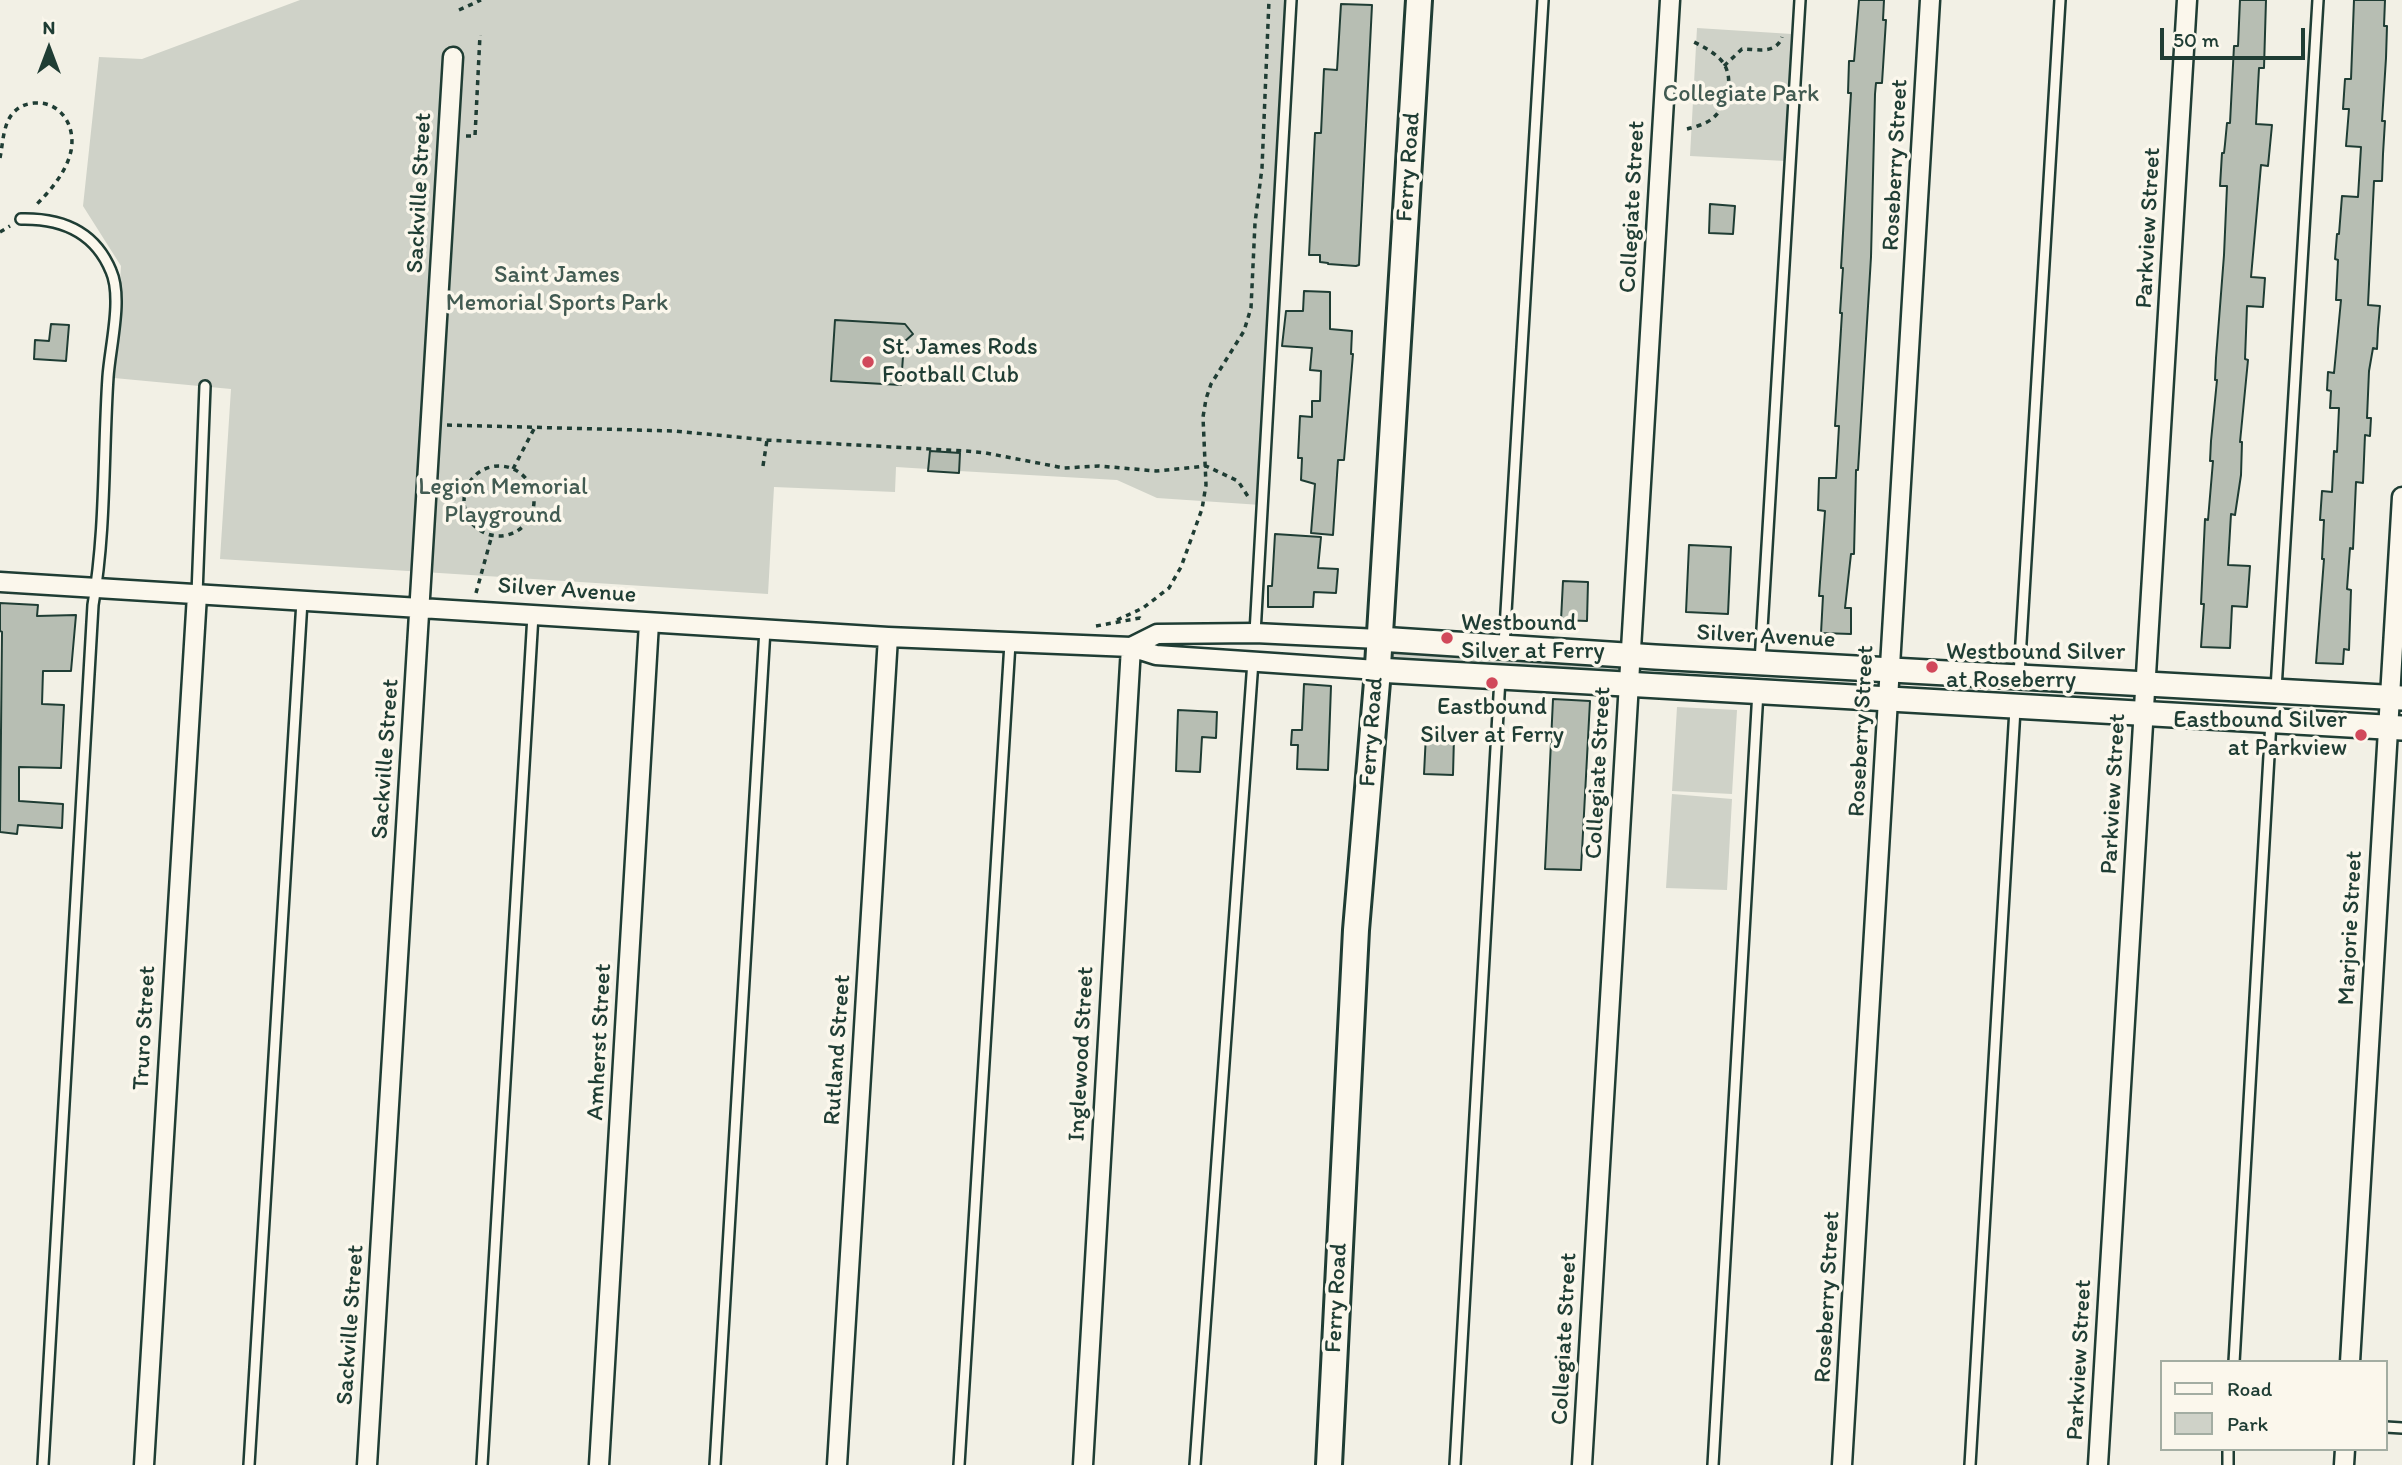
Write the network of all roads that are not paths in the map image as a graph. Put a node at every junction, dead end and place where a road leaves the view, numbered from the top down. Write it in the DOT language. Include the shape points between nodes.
graph roads {
  1 [pos="1291,0"];
  2 [pos="1419,0"];
  3 [pos="1543,0"];
  4 [pos="1670,0"];
  5 [pos="1800,0"];
  6 [pos="1930,0"];
  7 [pos="2060,0"];
  8 [pos="2187,0"];
  9 [pos="2318,0"];
  10 [pos="453,57"];
  11 [pos="21,219"];
  12 [pos="205,386"];
  13 [pos="2402,497"];
  14 [pos="0,582"];
  15 [pos="96,588"];
  16 [pos="197,595"];
  17 [pos="302,601"];
  18 [pos="420,608"];
  19 [pos="533,615"];
  20 [pos="649,623"];
  21 [pos="765,629"];
  22 [pos="1255,633"];
  23 [pos="888,637"];
  24 [pos="1379,639"];
  25 [pos="1010,643"];
  26 [pos="1131,647"];
  27 [pos="1504,647"];
  28 [pos="1630,655"];
  29 [pos="1253,662"];
  30 [pos="1760,663"];
  31 [pos="1377,670"];
  32 [pos="1891,670"];
  33 [pos="1500,677"];
  34 [pos="2019,677"];
  35 [pos="1629,684"];
  36 [pos="2146,684"];
  37 [pos="1758,691"];
  38 [pos="2276,691"];
  39 [pos="2395,697"];
  40 [pos="1889,699"];
  41 [pos="2016,706"];
  42 [pos="2144,713"];
  43 [pos="2271,720"];
  44 [pos="2395,727"];
  45 [pos="2234,1360"];
  46 [pos="2350,1360"];
  47 [pos="43,1465"];
  48 [pos="144,1465"];
  49 [pos="249,1465"];
  50 [pos="366,1465"];
  51 [pos="482,1465"];
  52 [pos="598,1465"];
  53 [pos="715,1465"];
  54 [pos="837,1465"];
  55 [pos="959,1465"];
  56 [pos="1083,1465"];
  57 [pos="1195,1465"];
  58 [pos="1329,1465"];
  59 [pos="1455,1465"];
  60 [pos="1581,1465"];
  61 [pos="1713,1465"];
  62 [pos="1842,1465"];
  63 [pos="1970,1465"];
  64 [pos="2098,1465"];
  1 -- 22 [label="lane"];
  2 -- 24 [label="main road, Ferry Road"];
  3 -- 27 [label="lane"];
  4 -- 28 [label="street, Collegiate Street"];
  5 -- 30 [label="lane"];
  6 -- 32 [label="street, Roseberry Street"];
  7 -- 34 [label="lane"];
  8 -- 36 [label="street, Parkview Street"];
  9 -- 38 [label="lane"];
  10 -- 18 [label="street, Sackville Street"];
  11 -- 15 [label="lane" via="57,221 72,227 93,243 113,274"];
  12 -- 16 [label="lane"];
  13 -- 39 [label="street, Marjorie Street"];
  14 -- 15 [label="street, Silver Avenue"];
  15 -- 16 [label="street, Silver Avenue"];
  15 -- 47 [label="lane"];
  16 -- 17 [label="street, Silver Avenue"];
  16 -- 48 [label="street, Truro Street"];
  17 -- 18 [label="street, Silver Avenue"];
  17 -- 49 [label="lane"];
  18 -- 19 [label="street, Silver Avenue"];
  18 -- 50 [label="street, Sackville Street"];
  19 -- 20 [label="street, Silver Avenue"];
  19 -- 51 [label="lane"];
  20 -- 21 [label="street, Silver Avenue"];
  20 -- 52 [label="street, Amherst Street"];
  21 -- 23 [label="street, Silver Avenue"];
  21 -- 53 [label="lane"];
  22 -- 24 [label="street, Silver Avenue"];
  22 -- 26 [label="street, Silver Avenue" via="1157,634"];
  23 -- 25 [label="street, Silver Avenue"];
  23 -- 54 [label="street, Rutland Street"];
  24 -- 27 [label="street, Silver Avenue"];
  24 -- 31 [label="main road, Ferry Road"];
  25 -- 26 [label="street, Silver Avenue"];
  25 -- 55 [label="lane"];
  26 -- 29 [label="street, Silver Avenue" via="1156,655"];
  26 -- 56 [label="street, Inglewood Street"];
  27 -- 28 [label="street, Silver Avenue"];
  28 -- 30 [label="street, Silver Avenue"];
  28 -- 35 [label="street, Collegiate Street"];
  29 -- 31 [label="street, Silver Avenue"];
  29 -- 57 [label="lane"];
  30 -- 32 [label="street, Silver Avenue"];
  31 -- 33 [label="street, Silver Avenue"];
  31 -- 58 [label="main road, Ferry Road" via="1356,930"];
  32 -- 34 [label="street, Silver Avenue"];
  32 -- 40 [label="street, Roseberry Street"];
  33 -- 35 [label="street, Silver Avenue"];
  33 -- 59 [label="lane"];
  34 -- 36 [label="street, Silver Avenue"];
  35 -- 37 [label="street, Silver Avenue"];
  35 -- 60 [label="street, Collegiate Street"];
  36 -- 38 [label="street, Silver Avenue"];
  36 -- 42 [label="street, Parkview Street"];
  37 -- 40 [label="street, Silver Avenue"];
  37 -- 61 [label="lane"];
  38 -- 39 [label="street, Silver Avenue"];
  39 -- 44 [label="street, Marjorie Street"];
  40 -- 41 [label="street, Silver Avenue"];
  40 -- 62 [label="street, Roseberry Street"];
  41 -- 42 [label="street, Silver Avenue"];
  41 -- 63 [label="lane"];
  42 -- 43 [label="street, Silver Avenue"];
  42 -- 64 [label="street, Parkview Street"];
  43 -- 44 [label="street, Silver Avenue"];
  43 -- 45 [label="lane"];
  44 -- 46 [label="street, Marjorie Street"];
}
